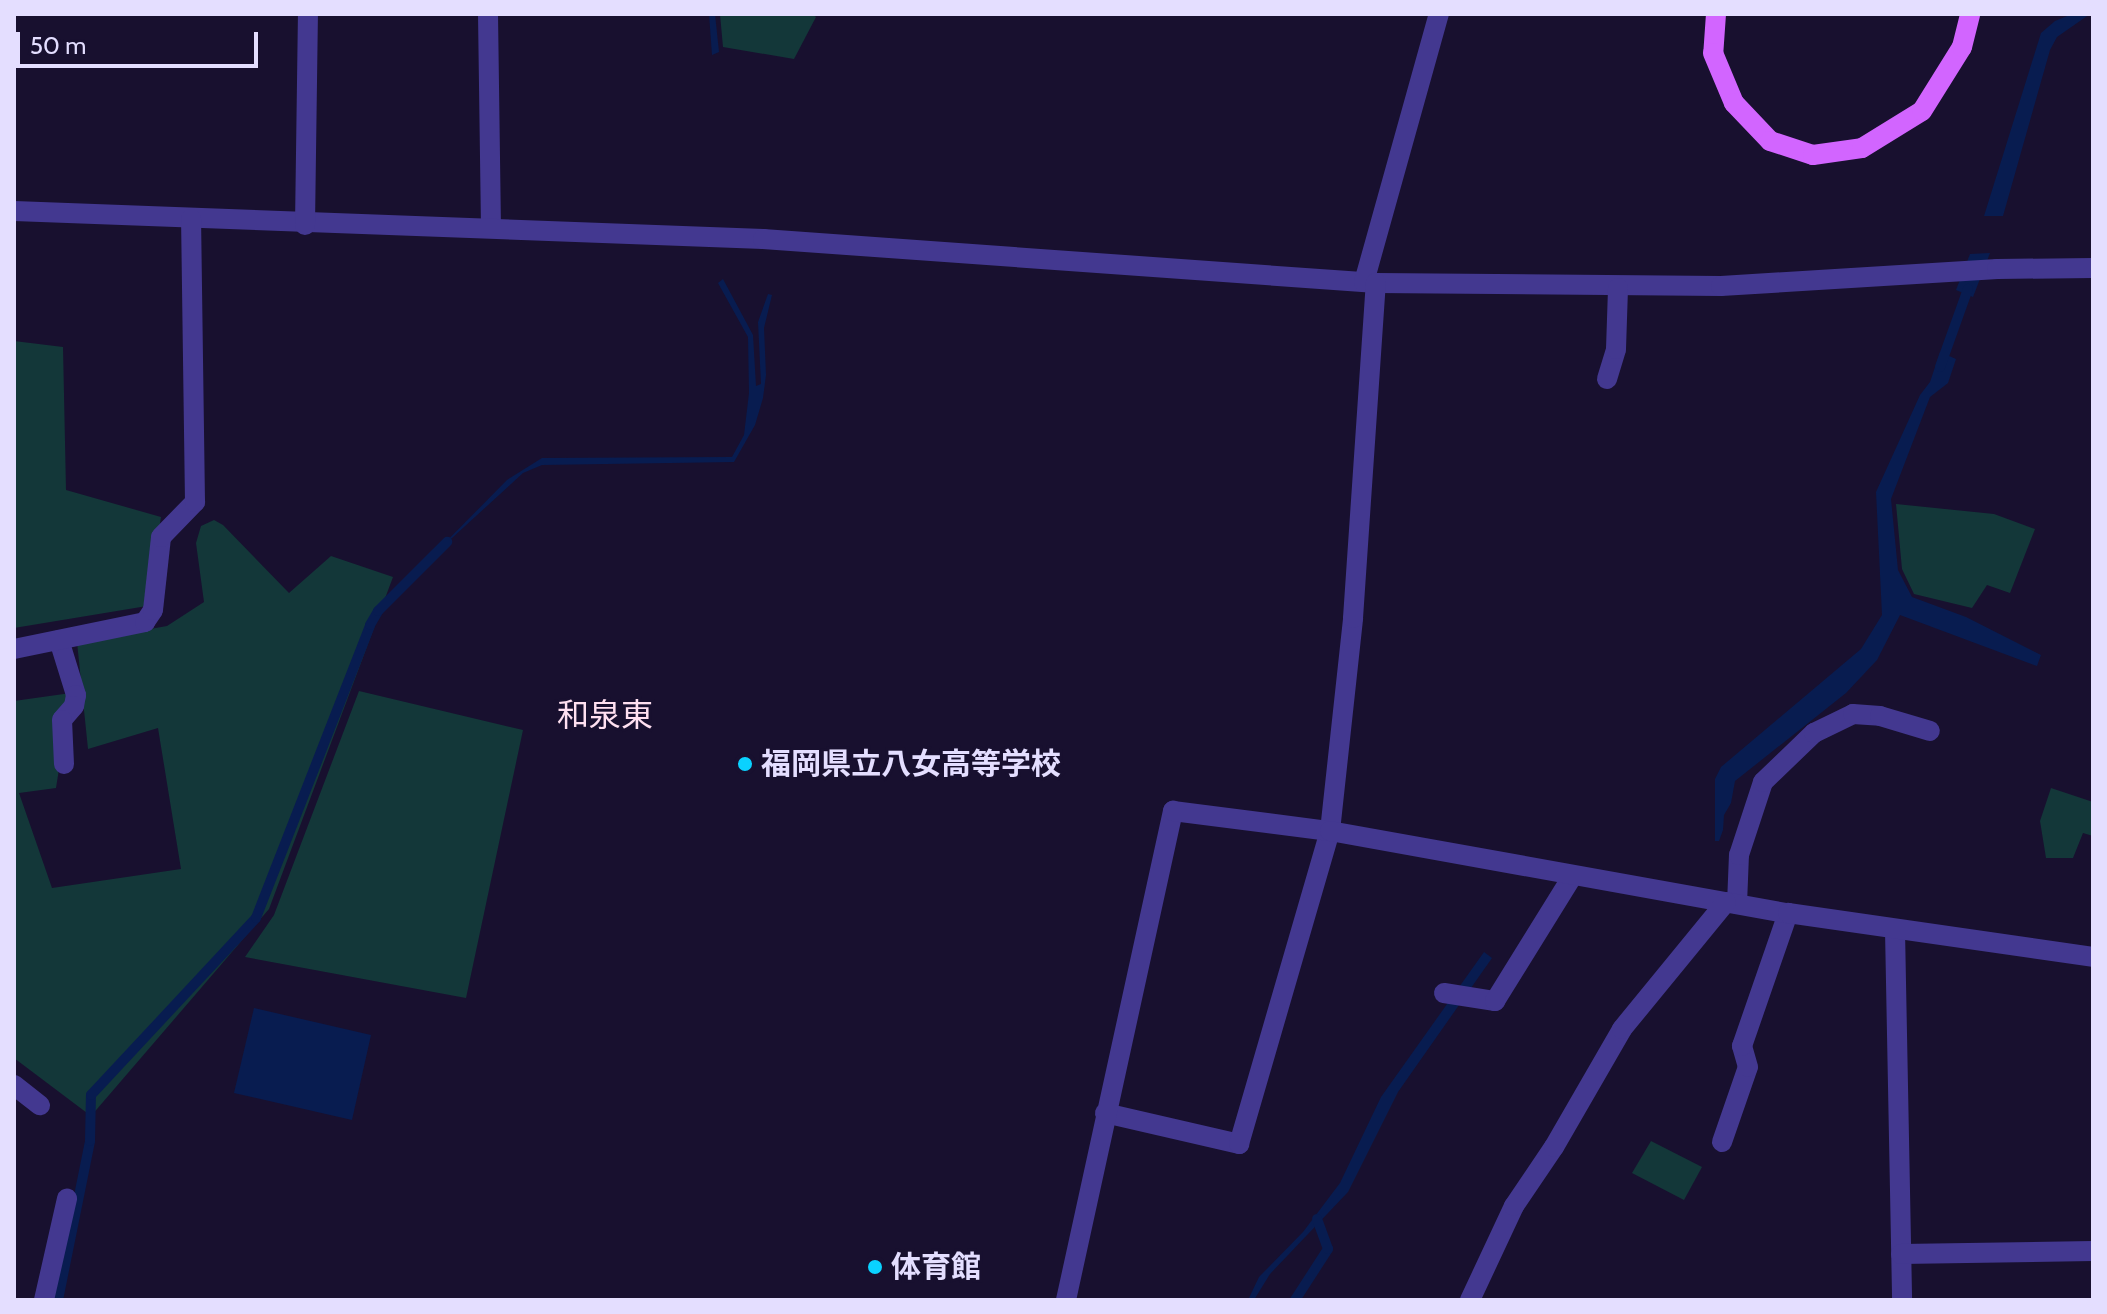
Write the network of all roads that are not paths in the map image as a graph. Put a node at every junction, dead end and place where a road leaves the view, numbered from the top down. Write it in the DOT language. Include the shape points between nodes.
graph roads {
  1 [pos="308,14"];
  2 [pos="488,14"];
  3 [pos="1439,14"];
  4 [pos="1716,14"];
  5 [pos="1970,14"];
  6 [pos="14,211"];
  7 [pos="191,219"];
  8 [pos="305,225"];
  9 [pos="491,228"];
  10 [pos="2093,268"];
  11 [pos="1370,282"];
  12 [pos="1618,288"];
  13 [pos="1607,379"];
  14 [pos="59,640"];
  15 [pos="14,649"];
  16 [pos="1930,731"];
  17 [pos="64,764"];
  18 [pos="1330,831"];
  19 [pos="1573,875"];
  20 [pos="1732,903"];
  21 [pos="1788,913"];
  22 [pos="1895,930"];
  23 [pos="2093,957"];
  24 [pos="1444,993"];
  25 [pos="14,1085"];
  26 [pos="40,1105"];
  27 [pos="1105,1113"];
  28 [pos="1722,1142"];
  29 [pos="67,1199"];
  30 [pos="2093,1251"];
  31 [pos="1901,1254"];
  32 [pos="44,1300"];
  33 [pos="1066,1300"];
  34 [pos="1470,1300"];
  35 [pos="1902,1300"];
  1 -- 8 [label="street"];
  2 -- 9 [label="street"];
  3 -- 11 [label="street"];
  4 -- 5 [label="main road" via="1713,53 1734,103 1770,141 1813,155 1862,148 1922,111 1962,47"];
  6 -- 7 [label="street"];
  7 -- 8 [label="street"];
  7 -- 14 [label="street" via="195,502 161,537 153,610 145,622"];
  8 -- 9 [label="street"];
  9 -- 11 [label="street" via="763,239"];
  10 -- 12 [label="street"];
  11 -- 12 [label="street"];
  11 -- 18 [label="street" via="1353,618"];
  12 -- 13 [label="street" via="1616,349"];
  14 -- 15 [label="street"];
  14 -- 17 [label="street" via="76,695 62,720"];
  16 -- 20 [label="street" via="1853,714 1814,733 1763,782 1739,855"];
  18 -- 19 [label="street"];
  18 -- 27 [label="street" via="1239,1144"];
  18 -- 27 [label="street" via="1173,811"];
  19 -- 20 [label="street"];
  19 -- 24 [label="street" via="1495,1001"];
  20 -- 21 [label="street"];
  20 -- 34 [label="street" via="1622,1029 1514,1206"];
  21 -- 22 [label="street"];
  21 -- 28 [label="street" via="1742,1046 1748,1067"];
  22 -- 23 [label="street"];
  22 -- 31 [label="street"];
  25 -- 26 [label="street"];
  27 -- 33 [label="street"];
  29 -- 32 [label="street"];
  30 -- 31 [label="street"];
  31 -- 35 [label="street"];
}
